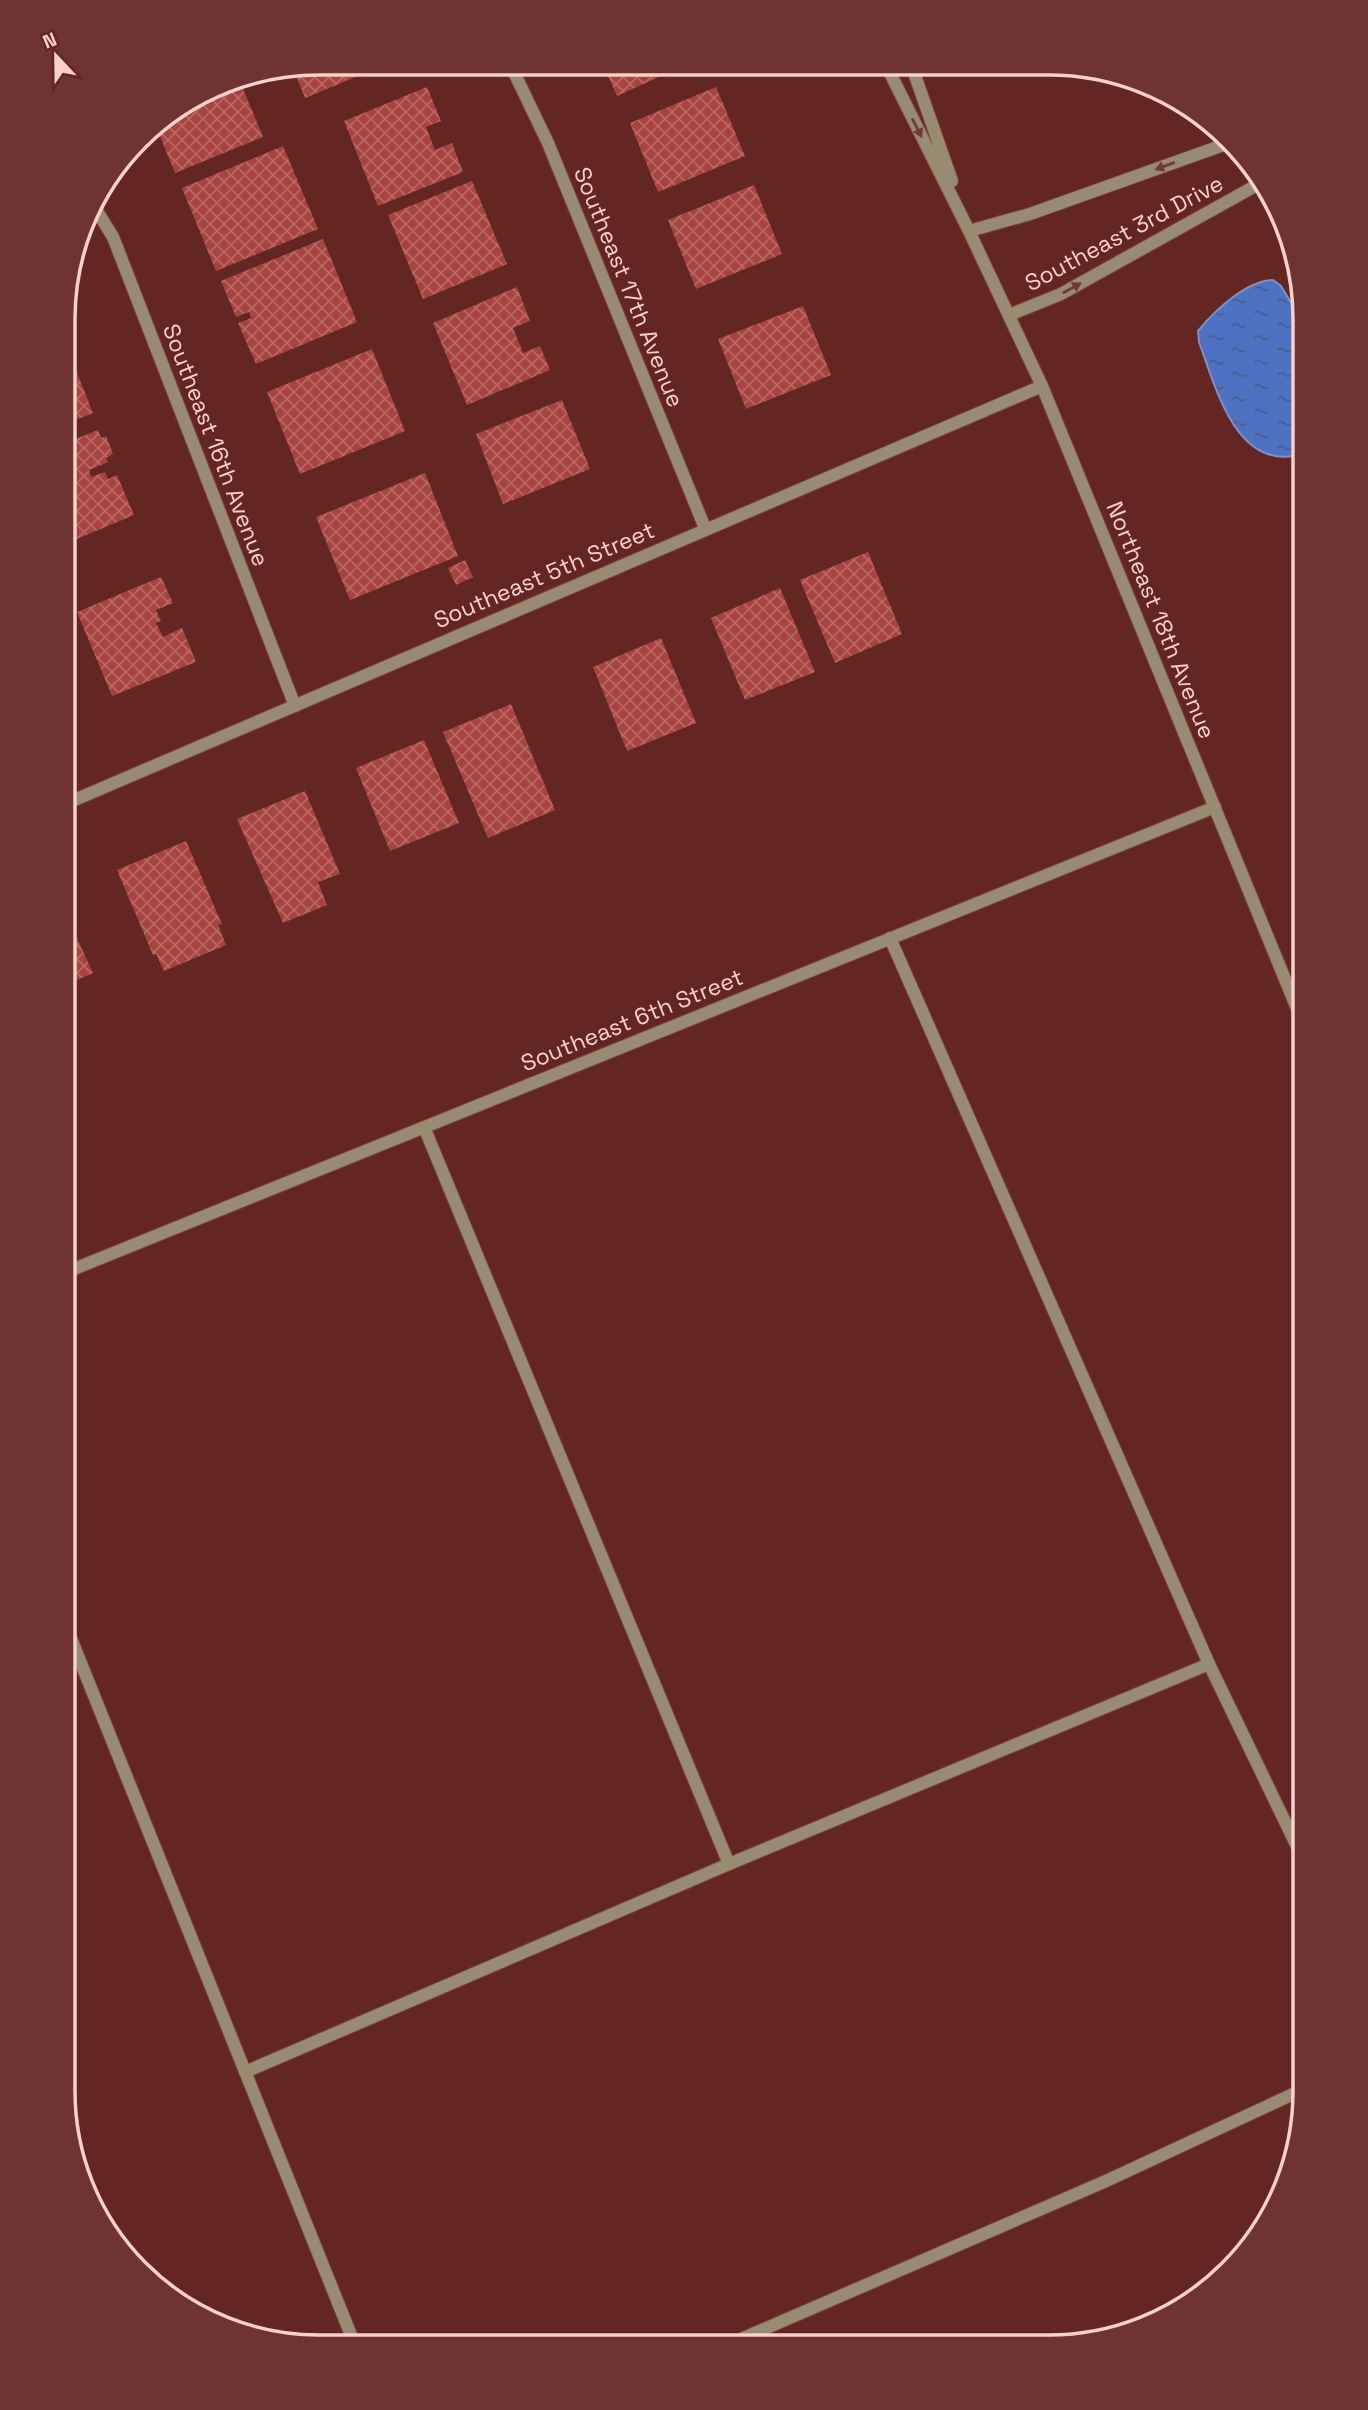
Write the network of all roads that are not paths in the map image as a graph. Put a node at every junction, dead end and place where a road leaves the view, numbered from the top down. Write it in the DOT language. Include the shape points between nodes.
graph roads {
  1 [pos="515,75"];
  2 [pos="891,75"];
  3 [pos="915,75"];
  4 [pos="1220,146"];
  5 [pos="1254,187"];
  6 [pos="99,215"];
  7 [pos="969,231"];
  8 [pos="1009,315"];
  9 [pos="1042,386"];
  10 [pos="705,528"];
  11 [pos="295,706"];
  12 [pos="75,800"];
  13 [pos="1216,807"];
  14 [pos="890,938"];
  15 [pos="1293,997"];
  16 [pos="425,1127"];
  17 [pos="75,1269"];
  18 [pos="75,1648"];
  19 [pos="1209,1664"];
  20 [pos="1292,1836"];
  21 [pos="729,1864"];
  22 [pos="245,2072"];
  23 [pos="1292,2095"];
  24 [pos="351,2335"];
  25 [pos="750,2335"];
  1 -- 10 [label="street, Southeast 17th Avenue" via="548,143"];
  2 -- 7 [label="street, Northeast 18th Avenue, one-way"];
  3 -- 7 [label="street, Northeast 18th Avenue"];
  4 -- 7 [label="street, Southeast 3rd Drive, one-way" via="1030,215"];
  8 -- 5 [label="street, Southeast 3rd Drive, one-way" via="1061,294"];
  6 -- 11 [label="street, Southeast 16th Avenue" via="113,237"];
  7 -- 8 [label="street, Northeast 18th Avenue"];
  8 -- 9 [label="street, Northeast 18th Avenue"];
  9 -- 10 [label="street, Southeast 5th Street"];
  9 -- 13 [label="street, Northeast 18th Avenue"];
  10 -- 11 [label="street, Southeast 5th Street"];
  11 -- 12 [label="street, Southeast 5th Street"];
  13 -- 14 [label="street, Southeast 6th Street"];
  13 -- 15 [label="street, Northeast 18th Avenue"];
  14 -- 16 [label="street, Southeast 6th Street"];
  14 -- 19 [label="street"];
  16 -- 17 [label="street, Southeast 6th Street"];
  16 -- 21 [label="street"];
  18 -- 22 [label="street"];
  19 -- 20 [label="street"];
  19 -- 21 [label="street"];
  21 -- 22 [label="street"];
  22 -- 24 [label="street"];
  23 -- 25 [label="street"];
}
